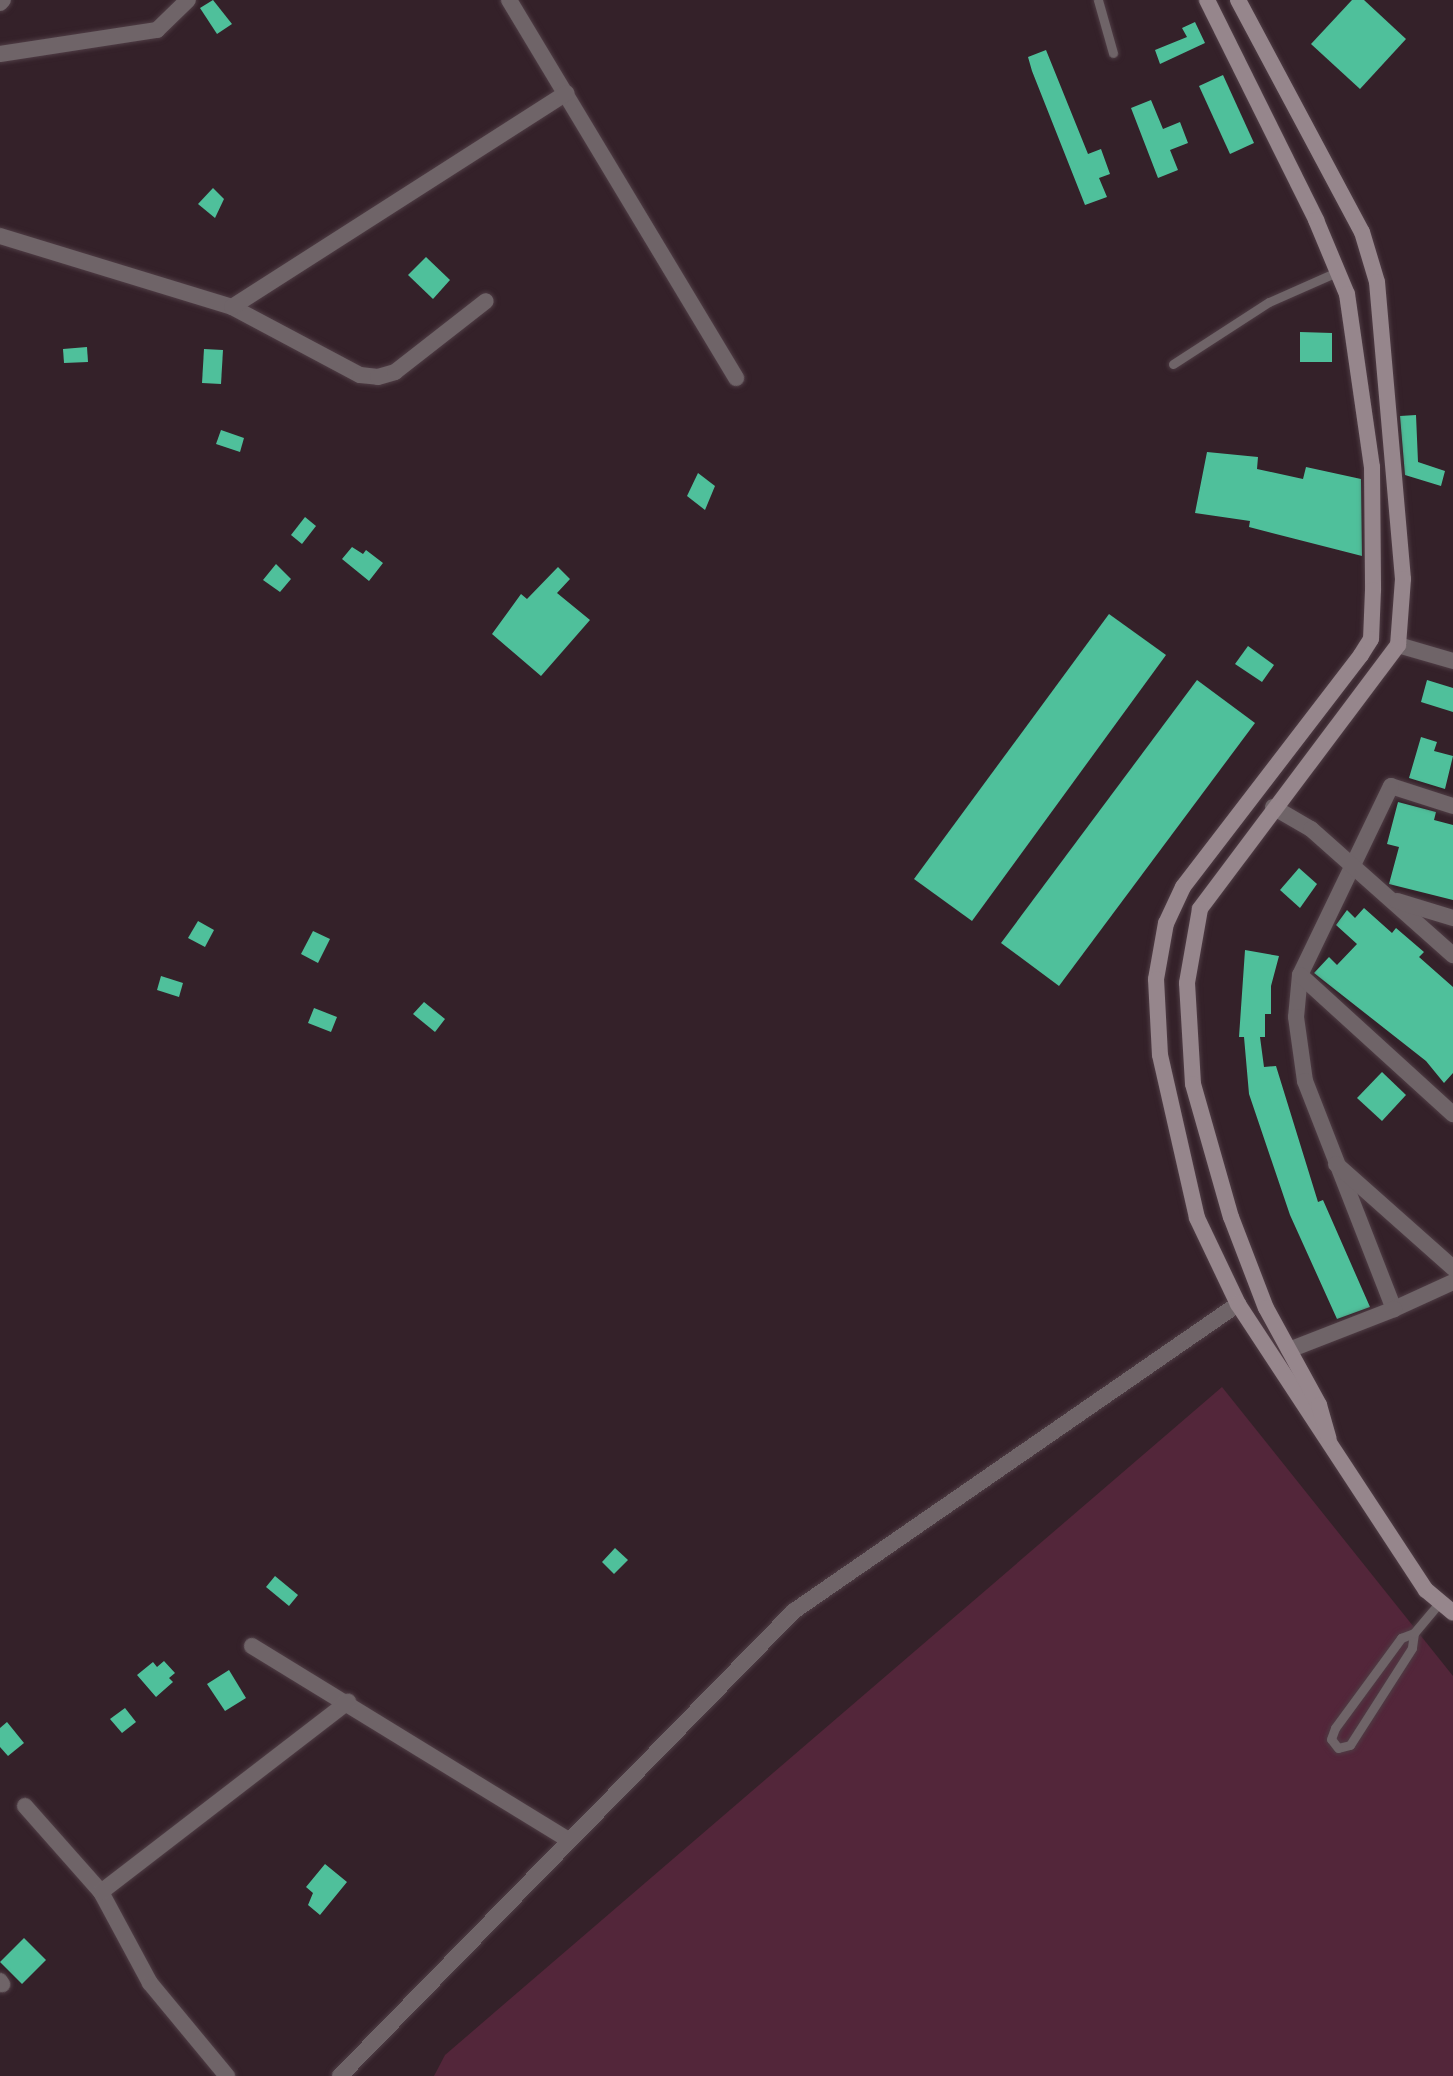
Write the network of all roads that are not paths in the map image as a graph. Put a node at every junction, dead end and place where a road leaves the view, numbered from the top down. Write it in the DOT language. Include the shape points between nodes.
graph roads {
  1 [pos="188,0"];
  2 [pos="509,0"];
  3 [pos="1098,0"];
  4 [pos="1207,0"];
  5 [pos="1238,0"];
  6 [pos="1113,53"];
  7 [pos="0,54"];
  8 [pos="566,93"];
  9 [pos="0,236"];
  10 [pos="1339,271"];
  11 [pos="486,301"];
  12 [pos="232,307"];
  13 [pos="1173,364"];
  14 [pos="736,378"];
  15 [pos="1398,645"];
  16 [pos="1453,661"];
  17 [pos="1453,806"];
  18 [pos="1273,807"];
  19 [pos="1351,863"];
  20 [pos="1391,899"];
  21 [pos="1453,918"];
  22 [pos="1453,955"];
  23 [pos="1300,975"];
  24 [pos="1453,1114"];
  25 [pos="1335,1163"];
  26 [pos="1453,1268"];
  27 [pos="1453,1282"];
  28 [pos="1238,1304"];
  29 [pos="1394,1309"];
  30 [pos="1289,1350"];
  31 [pos="1331,1444"];
  32 [pos="1440,1602"];
  33 [pos="1453,1613"];
  34 [pos="1414,1633"];
  35 [pos="252,1646"];
  36 [pos="348,1702"];
  37 [pos="25,1806"];
  38 [pos="567,1839"];
  39 [pos="101,1892"];
  40 [pos="227,2076"];
  41 [pos="340,2076"];
  1 -- 7 [label="street" via="157,30"];
  2 -- 8 [label="street"];
  3 -- 6 [label="lane"];
  4 -- 10 [label="main road"];
  5 -- 15 [label="main road" via="1362,232 1377,282 1403,579"];
  8 -- 12 [label="street"];
  8 -- 14 [label="street"];
  9 -- 12 [label="street"];
  10 -- 13 [label="lane" via="1269,302"];
  10 -- 28 [label="main road" via="1347,294 1372,467 1371,639 1183,887 1166,923 1156,979 1160,1055 1197,1218"];
  11 -- 12 [label="street" via="395,372 378,377 360,375"];
  15 -- 16 [label="street"];
  15 -- 18 [label="main road"];
  17 -- 19 [label="street" via="1391,786"];
  18 -- 19 [label="street" via="1311,829"];
  18 -- 30 [label="main road" via="1200,909 1187,983 1193,1084 1231,1217 1266,1308"];
  19 -- 20 [label="street"];
  19 -- 23 [label="street"];
  20 -- 21 [label="street"];
  20 -- 22 [label="street"];
  23 -- 24 [label="street"];
  23 -- 25 [label="street" via="1296,1017 1305,1081"];
  25 -- 26 [label="street"];
  25 -- 29 [label="street"];
  27 -- 29 [label="street"];
  28 -- 31 [label="main road"];
  28 -- 38 [label="street" via="794,1611"];
  29 -- 30 [label="street"];
  30 -- 31 [label="main road" via="1319,1405"];
  31 -- 32 [label="main road" via="1426,1590"];
  32 -- 33 [label="main road"];
  32 -- 34 [label="lane"];
  34 -- 34 [label="lane" via="1412,1648 1350,1745 1338,1748 1331,1739 1335,1728 1401,1638"];
  35 -- 36 [label="street"];
  36 -- 38 [label="street"];
  36 -- 39 [label="street"];
  37 -- 39 [label="street"];
  38 -- 41 [label="street"];
  39 -- 40 [label="street" via="150,1983"];
}
